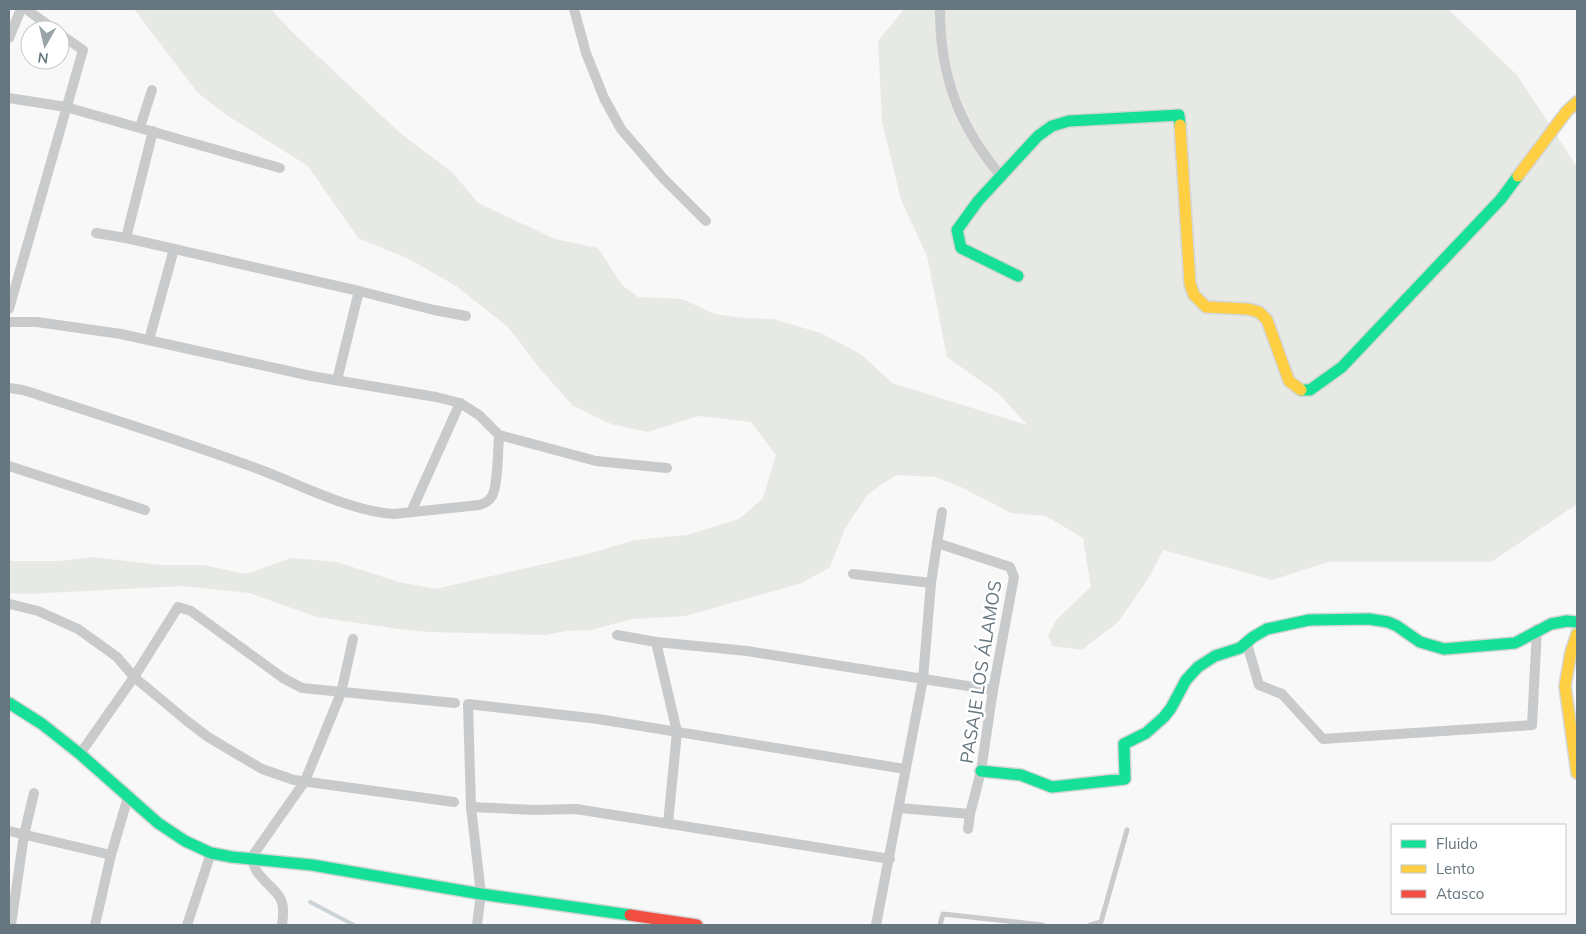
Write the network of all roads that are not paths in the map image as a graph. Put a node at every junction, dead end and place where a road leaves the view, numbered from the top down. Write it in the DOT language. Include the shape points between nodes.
graph roads {
  1 [pos="21,9"];
  2 [pos="26,9"];
  3 [pos="574,9"];
  4 [pos="940,10"];
  5 [pos="41,20"];
  6 [pos="9,38"];
  7 [pos="70,41"];
  8 [pos="152,90"];
  9 [pos="9,98"];
  10 [pos="1577,102"];
  11 [pos="66,107"];
  12 [pos="140,127"];
  13 [pos="153,131"];
  14 [pos="280,168"];
  15 [pos="1002,177"];
  16 [pos="706,221"];
  17 [pos="96,233"];
  18 [pos="126,238"];
  19 [pos="174,249"];
  20 [pos="1018,276"];
  21 [pos="360,290"];
  22 [pos="9,308"];
  23 [pos="466,316"];
  24 [pos="9,322"];
  25 [pos="149,340"];
  26 [pos="337,380"];
  27 [pos="9,388"];
  28 [pos="460,403"];
  29 [pos="499,435"];
  30 [pos="9,466"];
  31 [pos="667,468"];
  32 [pos="145,510"];
  33 [pos="412,512"];
  34 [pos="942,512"];
  35 [pos="937,543"];
  36 [pos="853,574"];
  37 [pos="932,583"];
  38 [pos="9,605"];
  39 [pos="1577,622"];
  40 [pos="1537,630"];
  41 [pos="1577,634"];
  42 [pos="617,635"];
  43 [pos="353,640"];
  44 [pos="656,642"];
  45 [pos="1247,644"];
  46 [pos="134,677"];
  47 [pos="923,679"];
  48 [pos="993,690"];
  49 [pos="341,693"];
  50 [pos="9,703"];
  51 [pos="455,703"];
  52 [pos="677,732"];
  53 [pos="80,754"];
  54 [pos="905,769"];
  55 [pos="981,771"];
  56 [pos="1577,773"];
  57 [pos="305,781"];
  58 [pos="34,793"];
  59 [pos="128,797"];
  60 [pos="454,802"];
  61 [pos="471,807"];
  62 [pos="898,808"];
  63 [pos="970,814"];
  64 [pos="668,823"];
  65 [pos="968,828"];
  66 [pos="1127,830"];
  67 [pos="9,831"];
  68 [pos="24,835"];
  69 [pos="211,853"];
  70 [pos="110,855"];
  71 [pos="251,858"];
  72 [pos="890,859"];
  73 [pos="481,894"];
  74 [pos="11,925"];
  75 [pos="95,925"];
  76 [pos="187,925"];
  77 [pos="282,925"];
  78 [pos="477,925"];
  79 [pos="697,925"];
  80 [pos="876,925"];
  81 [pos="940,925"];
  82 [pos="1044,925"];
  83 [pos="1090,925"];
  1 -- 6 [label="street"];
  2 -- 5 [label="street"];
  3 -- 16 [label="street" via="586,53 621,129"];
  4 -- 15 [label="street" via="943,57 956,105 976,143"];
  7 -- 11 [label="street" via="83,50"];
  8 -- 12 [label="street"];
  9 -- 11 [label="street"];
  10 -- 15 [label="street" via="1501,199 1342,367 1310,390 1297,388 1290,381 1264,316 1248,309 1206,308 1194,296 1190,284 1179,115 1060,123 1038,136"];
  11 -- 12 [label="street"];
  11 -- 22 [label="street"];
  12 -- 13 [label="street"];
  13 -- 14 [label="street"];
  13 -- 18 [label="street"];
  15 -- 20 [label="street" via="978,201 957,230 961,248"];
  17 -- 18 [label="street"];
  18 -- 19 [label="street"];
  19 -- 21 [label="street"];
  19 -- 25 [label="street"];
  21 -- 23 [label="street"];
  21 -- 26 [label="street"];
  24 -- 25 [label="street" via="37,322"];
  25 -- 26 [label="street"];
  26 -- 28 [label="street"];
  27 -- 33 [label="street" via="260,470 357,507 384,514"];
  28 -- 29 [label="street" via="479,415"];
  28 -- 33 [label="street"];
  29 -- 31 [label="street" via="596,461"];
  29 -- 33 [label="street" via="494,491 489,500 479,506"];
  30 -- 32 [label="street"];
  34 -- 35 [label="street"];
  35 -- 37 [label="street"];
  35 -- 48 [label="street, PASAJE LOS ÁLAMOS" via="1010,566 1014,577"];
  36 -- 37 [label="street"];
  37 -- 47 [label="street"];
  38 -- 46 [label="street" via="38,611 78,629 117,657"];
  39 -- 40 [label="street" via="1554,622"];
  40 -- 45 [label="street" via="1515,643 1451,650 1428,646 1398,626 1379,620 1326,619 1267,629 1252,637"];
  40 -- 45 [label="street" via="1532,725 1323,739 1282,694 1259,685"];
  41 -- 56 [label="street" via="1565,686"];
  42 -- 44 [label="street"];
  43 -- 49 [label="street"];
  44 -- 47 [label="street" via="747,651"];
  44 -- 52 [label="street"];
  45 -- 55 [label="street" via="1198,667 1186,680 1164,717 1146,733 1124,744 1125,778 1052,787 1021,775"];
  46 -- 49 [label="street" via="178,607 191,611 288,682 302,688"];
  46 -- 53 [label="street"];
  46 -- 57 [label="street" via="187,722 242,758 275,775"];
  47 -- 48 [label="street"];
  47 -- 54 [label="street"];
  48 -- 55 [label="street, PASAJE LOS ÁLAMOS"];
  49 -- 51 [label="street"];
  49 -- 57 [label="street"];
  50 -- 53 [label="street"];
  52 -- 54 [label="street"];
  52 -- 61 [label="street" via="468,704"];
  52 -- 64 [label="street"];
  53 -- 59 [label="street"];
  54 -- 62 [label="street"];
  55 -- 63 [label="street, PASAJE LOS ÁLAMOS"];
  57 -- 60 [label="street"];
  57 -- 71 [label="street"];
  58 -- 68 [label="street"];
  59 -- 69 [label="street" via="171,832"];
  59 -- 70 [label="street"];
  61 -- 64 [label="street" via="576,808"];
  61 -- 73 [label="street"];
  62 -- 63 [label="street"];
  62 -- 72 [label="street"];
  63 -- 65 [label="street, PASAJE LOS ÁLAMOS"];
  64 -- 72 [label="street"];
  66 -- 83 [label="lane" via="1101,922"];
  67 -- 68 [label="street"];
  68 -- 70 [label="street"];
  68 -- 74 [label="street"];
  69 -- 71 [label="street"];
  69 -- 76 [label="street"];
  70 -- 75 [label="street"];
  71 -- 73 [label="street" via="312,865"];
  71 -- 77 [label="street" via="257,872 279,895 284,910"];
  72 -- 80 [label="street"];
  73 -- 78 [label="street"];
  73 -- 79 [label="street"];
  81 -- 82 [label="lane" via="942,914"];
}
